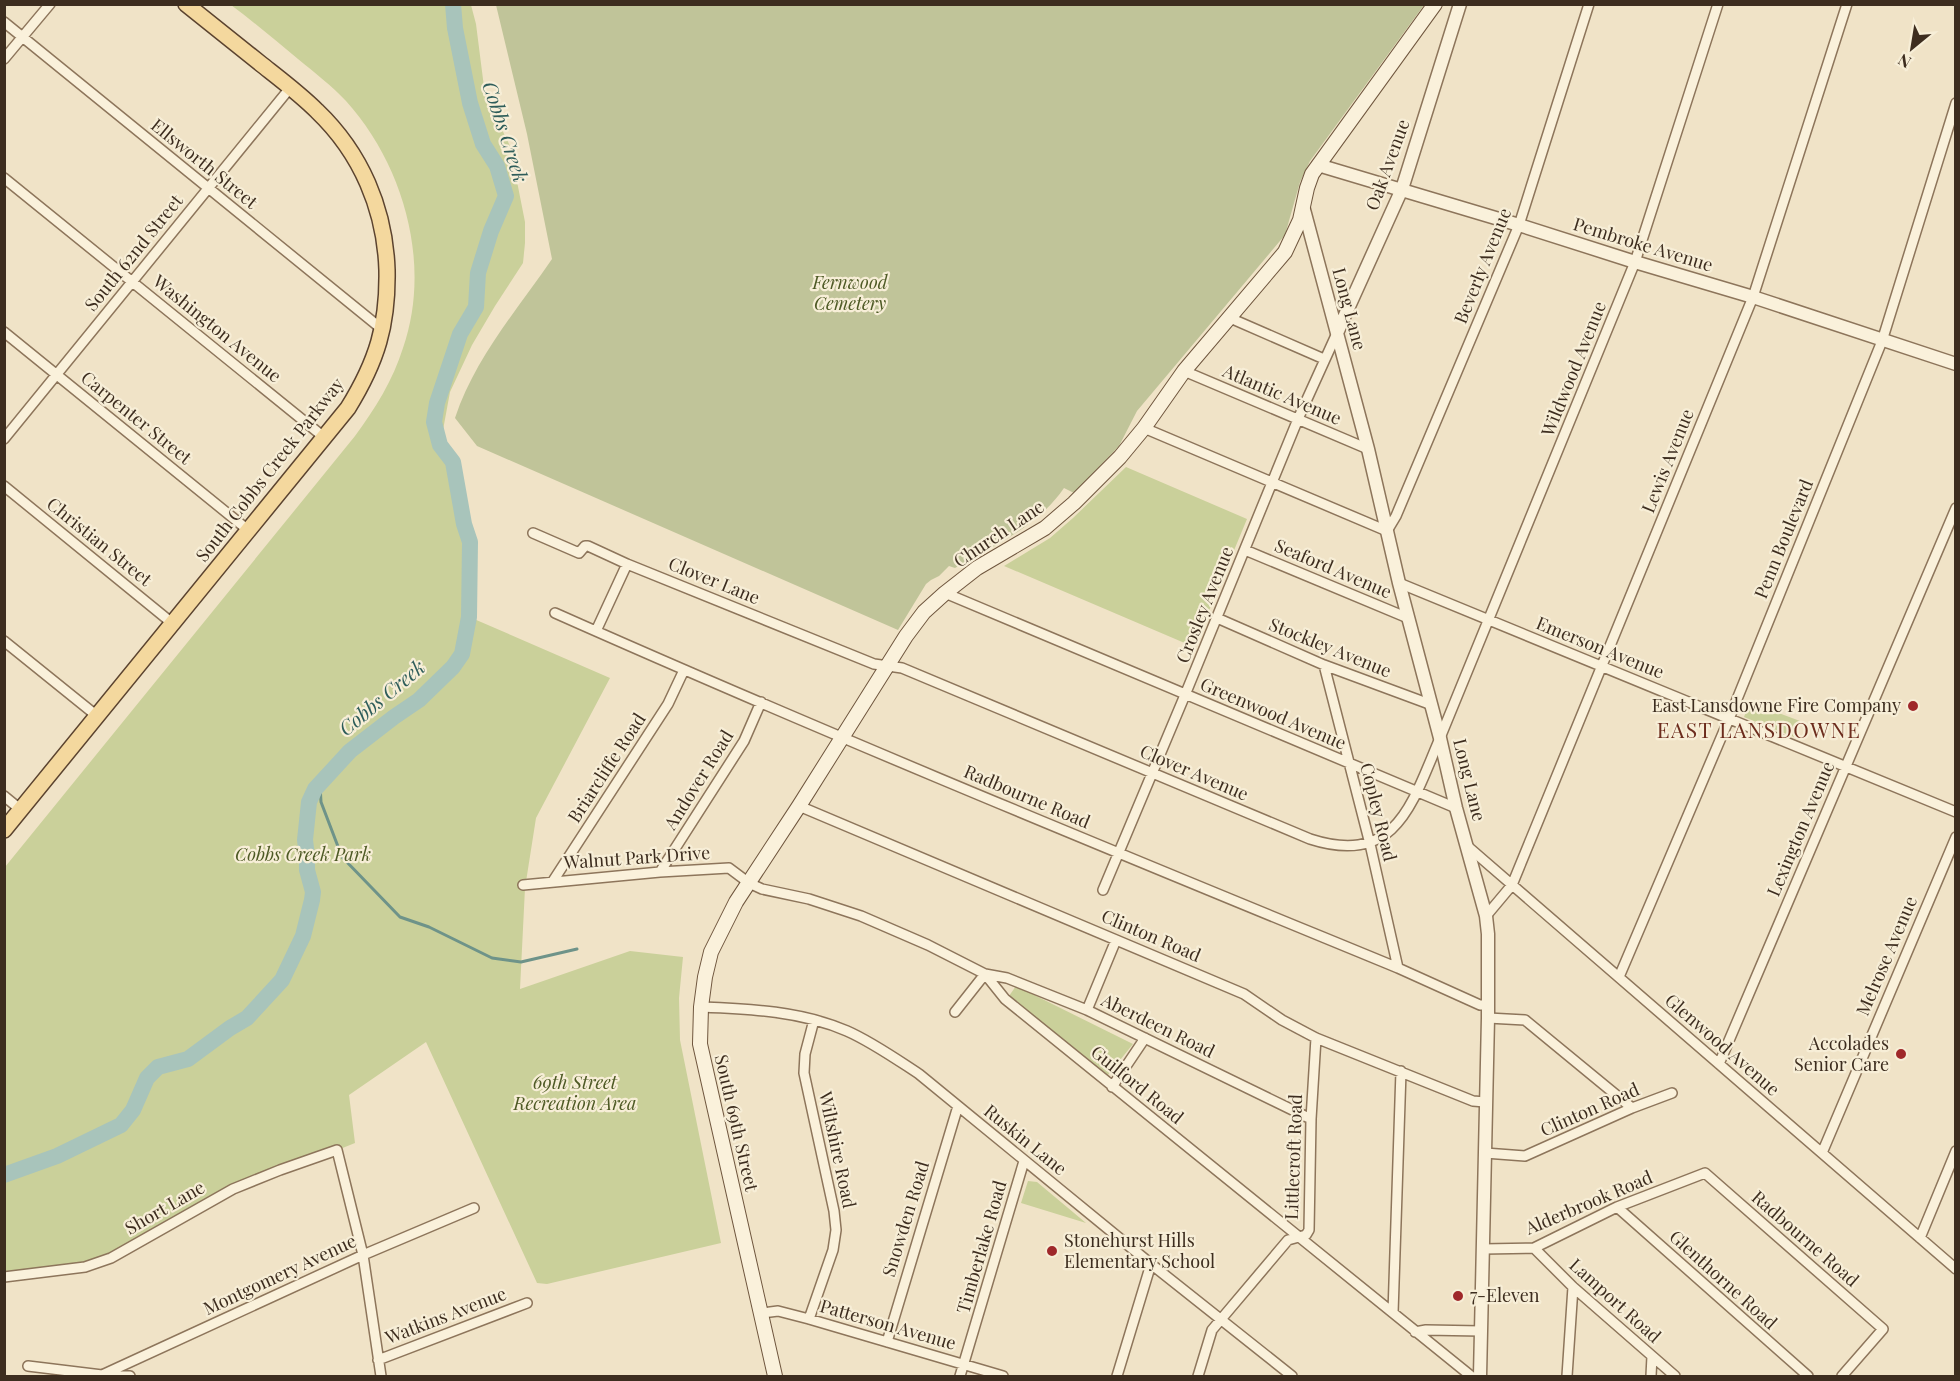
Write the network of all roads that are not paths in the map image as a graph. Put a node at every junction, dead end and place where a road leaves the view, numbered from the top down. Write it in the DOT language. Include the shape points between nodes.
graph roads {
  1 [pos="50,4"];
  2 [pos="186,4"];
  3 [pos="1435,4"];
  4 [pos="1460,4"];
  5 [pos="1589,4"];
  6 [pos="1719,4"];
  7 [pos="1848,4"];
  8 [pos="4,22"];
  9 [pos="23,37"];
  10 [pos="4,59"];
  11 [pos="290,88"];
  12 [pos="1956,103"];
  13 [pos="1318,165"];
  14 [pos="4,178"];
  15 [pos="207,188"];
  16 [pos="1402,189"];
  17 [pos="1303,206"];
  18 [pos="1520,225"];
  19 [pos="1635,262"];
  20 [pos="132,282"];
  21 [pos="1753,297"];
  22 [pos="1230,318"];
  23 [pos="383,330"];
  24 [pos="4,332"];
  25 [pos="1338,333"];
  26 [pos="1882,341"];
  27 [pos="1324,359"];
  28 [pos="1956,364"];
  29 [pos="1184,371"];
  30 [pos="57,375"];
  31 [pos="1298,419"];
  32 [pos="1144,428"];
  33 [pos="325,438"];
  34 [pos="4,439"];
  35 [pos="1368,449"];
  36 [pos="1272,483"];
  37 [pos="4,486"];
  38 [pos="1956,508"];
  39 [pos="248,530"];
  40 [pos="1386,531"];
  41 [pos="533,533"];
  42 [pos="1245,550"];
  43 [pos="627,564"];
  44 [pos="1399,583"];
  45 [pos="945,593"];
  46 [pos="555,613"];
  47 [pos="1217,618"];
  48 [pos="1408,618"];
  49 [pos="1489,620"];
  50 [pos="172,623"];
  51 [pos="596,631"];
  52 [pos="4,641"];
  53 [pos="1324,665"];
  54 [pos="888,666"];
  55 [pos="1602,667"];
  56 [pos="684,670"];
  57 [pos="1185,695"];
  58 [pos="760,702"];
  59 [pos="1432,705"];
  60 [pos="97,716"];
  61 [pos="1729,719"];
  62 [pos="843,737"];
  63 [pos="1440,738"];
  64 [pos="1349,763"];
  65 [pos="1846,767"];
  66 [pos="1152,773"];
  67 [pos="1418,791"];
  68 [pos="4,796"];
  69 [pos="799,806"];
  70 [pos="1456,808"];
  71 [pos="21,810"];
  72 [pos="1956,812"];
  73 [pos="4,830"];
  74 [pos="1956,837"];
  75 [pos="1370,844"];
  76 [pos="1466,845"];
  77 [pos="1118,853"];
  78 [pos="660,872"];
  79 [pos="553,881"];
  80 [pos="748,883"];
  81 [pos="523,885"];
  82 [pos="1512,885"];
  83 [pos="1103,890"];
  84 [pos="1486,916"];
  85 [pos="1116,940"];
  86 [pos="1398,968"];
  87 [pos="985,974"];
  88 [pos="1619,977"];
  89 [pos="701,1007"];
  90 [pos="1087,1010"];
  91 [pos="1488,1011"];
  92 [pos="955,1012"];
  93 [pos="814,1020"];
  94 [pos="1145,1038"];
  95 [pos="1316,1038"];
  96 [pos="1719,1064"];
  97 [pos="1401,1071"];
  98 [pos="1112,1087"];
  99 [pos="1672,1093"];
  100 [pos="1485,1102"];
  101 [pos="958,1106"];
  102 [pos="1632,1108"];
  103 [pos="1311,1119"];
  104 [pos="1956,1150"];
  105 [pos="1485,1153"];
  106 [pos="1822,1153"];
  107 [pos="1024,1161"];
  108 [pos="1705,1173"];
  109 [pos="1617,1207"];
  110 [pos="474,1208"];
  111 [pos="1300,1237"];
  112 [pos="1920,1238"];
  113 [pos="1534,1248"];
  114 [pos="1483,1250"];
  115 [pos="363,1255"];
  116 [pos="1151,1264"];
  117 [pos="1956,1269"];
  118 [pos="4,1277"];
  119 [pos="1573,1287"];
  120 [pos="527,1303"];
  121 [pos="762,1313"];
  122 [pos="1393,1313"];
  123 [pos="810,1319"];
  124 [pos="1222,1320"];
  125 [pos="1481,1331"];
  126 [pos="1415,1332"];
  127 [pos="887,1342"];
  128 [pos="1652,1356"];
  129 [pos="378,1360"];
  130 [pos="964,1364"];
  131 [pos="28,1366"];
  132 [pos="1279,1372"];
  133 [pos="102,1375"];
  134 [pos="130,1377"];
  135 [pos="381,1377"];
  136 [pos="775,1377"];
  137 [pos="960,1377"];
  138 [pos="1003,1377"];
  139 [pos="1117,1377"];
  140 [pos="1198,1377"];
  141 [pos="1292,1377"];
  142 [pos="1471,1377"];
  143 [pos="1480,1377"];
  144 [pos="1566,1377"];
  145 [pos="1651,1377"];
  146 [pos="1676,1377"];
  147 [pos="1808,1377"];
  148 [pos="1842,1377"];
  1 -- 9 [label="street"];
  2 -- 11 [label="main road, South Cobbs Creek Parkway"];
  3 -- 13 [label="main road, Church Lane"];
  4 -- 16 [label="street, Oak Avenue"];
  5 -- 18 [label="street, Beverly Avenue"];
  6 -- 19 [label="street, Wildwood Avenue"];
  7 -- 21 [label="street, Lewis Avenue"];
  8 -- 9 [label="street, Ellsworth Street"];
  9 -- 10 [label="street"];
  9 -- 15 [label="street, Ellsworth Street"];
  11 -- 15 [label="street, South 62nd Street"];
  11 -- 23 [label="main road, South Cobbs Creek Parkway" via="318,111 351,151 374,196 387,257"];
  12 -- 26 [label="street, Penn Boulevard"];
  13 -- 16 [label="street, Pembroke Avenue"];
  13 -- 17 [label="main road, Church Lane"];
  14 -- 20 [label="street, Washington Avenue"];
  15 -- 20 [label="street, South 62nd Street"];
  15 -- 23 [label="street, Ellsworth Street"];
  16 -- 18 [label="street, Pembroke Avenue"];
  16 -- 25 [label="street, Oak Avenue"];
  17 -- 22 [label="main road, Church Lane" via="1285,252"];
  17 -- 25 [label="street, Long Lane"];
  18 -- 19 [label="street, Pembroke Avenue"];
  18 -- 40 [label="street, Beverly Avenue" via="1396,516"];
  19 -- 21 [label="street, Pembroke Avenue"];
  19 -- 49 [label="street, Wildwood Avenue"];
  20 -- 30 [label="street, South 62nd Street"];
  20 -- 33 [label="street, Washington Avenue"];
  21 -- 26 [label="street, Pembroke Avenue"];
  21 -- 55 [label="street, Lewis Avenue"];
  22 -- 27 [label="street"];
  22 -- 29 [label="main road, Church Lane"];
  23 -- 33 [label="main road, South Cobbs Creek Parkway" via="360,388"];
  24 -- 30 [label="street, Carpenter Street"];
  25 -- 27 [label="street, Crosley Avenue"];
  25 -- 35 [label="street, Long Lane"];
  26 -- 28 [label="street, Pembroke Avenue"];
  26 -- 61 [label="street, Penn Boulevard"];
  27 -- 31 [label="street, Crosley Avenue"];
  29 -- 31 [label="street, Atlantic Avenue"];
  29 -- 32 [label="main road, Church Lane"];
  30 -- 34 [label="street, South 62nd Street"];
  30 -- 39 [label="street, Carpenter Street"];
  31 -- 35 [label="street, Atlantic Avenue"];
  31 -- 36 [label="street, Crosley Avenue"];
  32 -- 36 [label="street"];
  32 -- 45 [label="main road, Church Lane" via="1120,457 1045,528 977,568"];
  33 -- 39 [label="main road, South Cobbs Creek Parkway"];
  35 -- 40 [label="street, Long Lane"];
  36 -- 40 [label="street"];
  36 -- 42 [label="street, Crosley Avenue"];
  37 -- 50 [label="street, Christian Street"];
  38 -- 65 [label="street, Lexington Avenue"];
  39 -- 50 [label="main road, South Cobbs Creek Parkway"];
  40 -- 44 [label="street, Long Lane"];
  41 -- 43 [label="street, Clover Lane" via="576,552 588,546"];
  42 -- 47 [label="street, Crosley Avenue"];
  42 -- 48 [label="street, Seaford Avenue"];
  43 -- 51 [label="street"];
  43 -- 54 [label="street, Clover Lane" via="874,664"];
  44 -- 48 [label="street, Long Lane"];
  44 -- 49 [label="street, Emerson Avenue"];
  45 -- 54 [label="main road, Church Lane" via="924,612"];
  45 -- 57 [label="street, Greenwood Avenue"];
  46 -- 51 [label="street, Radbourne Road"];
  47 -- 53 [label="street, Stockley Avenue"];
  47 -- 57 [label="street, Crosley Avenue"];
  48 -- 59 [label="street, Long Lane"];
  49 -- 55 [label="street, Emerson Avenue"];
  49 -- 63 [label="street, Wildwood Avenue"];
  50 -- 60 [label="main road, South Cobbs Creek Parkway"];
  51 -- 56 [label="street, Radbourne Road"];
  52 -- 60 [label="street"];
  53 -- 59 [label="street, Stockley Avenue"];
  53 -- 64 [label="street, Copley Road"];
  54 -- 62 [label="main road, Church Lane"];
  54 -- 66 [label="street, Clover Avenue" via="902,668"];
  55 -- 61 [label="street, Emerson Avenue"];
  55 -- 82 [label="street, Lewis Avenue"];
  56 -- 58 [label="street, Radbourne Road"];
  56 -- 79 [label="street, Briarcliffe Road" via="668,704"];
  57 -- 64 [label="street, Greenwood Avenue"];
  57 -- 66 [label="street, Crosley Avenue"];
  58 -- 62 [label="street, Radbourne Road"];
  58 -- 78 [label="street, Andover Road" via="744,741"];
  59 -- 63 [label="street, Long Lane"];
  60 -- 71 [label="main road, South Cobbs Creek Parkway"];
  61 -- 65 [label="street, Emerson Avenue"];
  61 -- 88 [label="street, Penn Boulevard"];
  62 -- 69 [label="main road, Church Lane"];
  62 -- 77 [label="street, Radbourne Road"];
  63 -- 67 [label="street"];
  63 -- 70 [label="street, Long Lane"];
  64 -- 67 [label="street, Greenwood Avenue"];
  64 -- 75 [label="street, Copley Road"];
  65 -- 72 [label="street, Emerson Avenue"];
  65 -- 96 [label="street, Lexington Avenue"];
  66 -- 75 [label="street, Clover Avenue" via="1310,839 1335,846"];
  66 -- 77 [label="street, Crosley Avenue"];
  67 -- 70 [label="street, Greenwood Avenue"];
  67 -- 75 [label="street" via="1399,822"];
  68 -- 71 [label="street"];
  69 -- 80 [label="main road, Church Lane"];
  69 -- 85 [label="street, Clinton Road"];
  70 -- 76 [label="street, Long Lane"];
  71 -- 73 [label="main road, South Cobbs Creek Parkway"];
  74 -- 106 [label="street, Melrose Avenue"];
  75 -- 86 [label="street, Copley Road"];
  76 -- 82 [label="street, Glenwood Avenue"];
  76 -- 84 [label="street, Long Lane"];
  77 -- 83 [label="street, Crosley Avenue"];
  77 -- 86 [label="street, Radbourne Road"];
  78 -- 79 [label="street, Walnut Park Drive"];
  78 -- 80 [label="street, Walnut Park Drive" via="729,868"];
  79 -- 81 [label="street, Walnut Park Drive"];
  80 -- 87 [label="street, Guilford Road" via="861,916"];
  80 -- 89 [label="main road, South 69th Street" via="711,952"];
  82 -- 84 [label="street, Lewis Avenue"];
  82 -- 88 [label="street, Glenwood Avenue"];
  84 -- 91 [label="street, Long Lane"];
  85 -- 90 [label="street"];
  85 -- 95 [label="street, Clinton Road" via="1244,994"];
  86 -- 91 [label="street, Radbourne Road"];
  87 -- 90 [label="street, Aberdeen Road" via="1007,978"];
  87 -- 92 [label="street"];
  87 -- 98 [label="street, Guilford Road" via="1005,999"];
  88 -- 96 [label="street, Glenwood Avenue"];
  89 -- 93 [label="street, Ruskin Lane" via="762,1010"];
  89 -- 121 [label="main road, South 69th Street" via="700,1044"];
  90 -- 94 [label="street, Aberdeen Road"];
  91 -- 100 [label="street, Long Lane"];
  91 -- 102 [label="street, Radbourne Road" via="1525,1020"];
  93 -- 101 [label="street, Ruskin Lane" via="848,1031 884,1051"];
  93 -- 123 [label="street, Wiltshire Road" via="804,1073 836,1230"];
  94 -- 98 [label="street"];
  94 -- 103 [label="street, Aberdeen Road"];
  95 -- 97 [label="street, Clinton Road"];
  95 -- 103 [label="street, Littlecroft Road"];
  96 -- 106 [label="street, Glenwood Avenue"];
  97 -- 100 [label="street, Clinton Road" via="1473,1101"];
  97 -- 122 [label="street"];
  98 -- 111 [label="street, Guilford Road"];
  99 -- 102 [label="street, Clinton Road"];
  100 -- 105 [label="street, Long Lane"];
  101 -- 107 [label="street, Ruskin Lane"];
  101 -- 127 [label="street, Snowden Road"];
  102 -- 105 [label="street, Clinton Road" via="1525,1156"];
  103 -- 111 [label="street, Littlecroft Road" via="1309,1230"];
  104 -- 112 [label="street"];
  105 -- 114 [label="street, Long Lane"];
  106 -- 112 [label="street, Glenwood Avenue"];
  107 -- 116 [label="street, Ruskin Lane"];
  107 -- 130 [label="street, Timberlake Road"];
  108 -- 109 [label="street, Alderbrook Road"];
  108 -- 148 [label="street, Radbourne Road" via="1883,1329"];
  109 -- 113 [label="street, Alderbrook Road"];
  109 -- 147 [label="street, Glenthorne Road"];
  110 -- 115 [label="street, Montgomery Avenue"];
  111 -- 122 [label="street, Guilford Road"];
  111 -- 124 [label="street, Littlecroft Road" via="1288,1240"];
  112 -- 117 [label="street, Glenwood Avenue"];
  113 -- 114 [label="street, Alderbrook Road"];
  113 -- 119 [label="street, Lamport Road"];
  114 -- 125 [label="street, Long Lane"];
  115 -- 118 [label="street, Short Lane" via="337,1150 233,1189 111,1258 85,1266"];
  115 -- 129 [label="street"];
  115 -- 133 [label="street, Montgomery Avenue"];
  116 -- 124 [label="street, Ruskin Lane"];
  116 -- 139 [label="street"];
  119 -- 128 [label="street, Lamport Road"];
  119 -- 144 [label="street"];
  120 -- 129 [label="street, Watkins Avenue"];
  121 -- 123 [label="street, Patterson Avenue" via="778,1311"];
  121 -- 136 [label="main road, South 69th Street"];
  122 -- 126 [label="street, Guilford Road"];
  123 -- 127 [label="street, Patterson Avenue"];
  124 -- 132 [label="street, Ruskin Lane"];
  124 -- 140 [label="street, Littlecroft Road" via="1212,1330"];
  125 -- 126 [label="street"];
  125 -- 143 [label="street, Long Lane"];
  126 -- 142 [label="street, Guilford Road"];
  127 -- 130 [label="street, Patterson Avenue"];
  128 -- 145 [label="street"];
  128 -- 146 [label="street, Lamport Road"];
  129 -- 135 [label="street"];
  130 -- 137 [label="street, Timberlake Road"];
  130 -- 138 [label="street, Patterson Avenue"];
  131 -- 133 [label="street"];
  132 -- 141 [label="street, Ruskin Lane"];
  133 -- 134 [label="street"];
}
